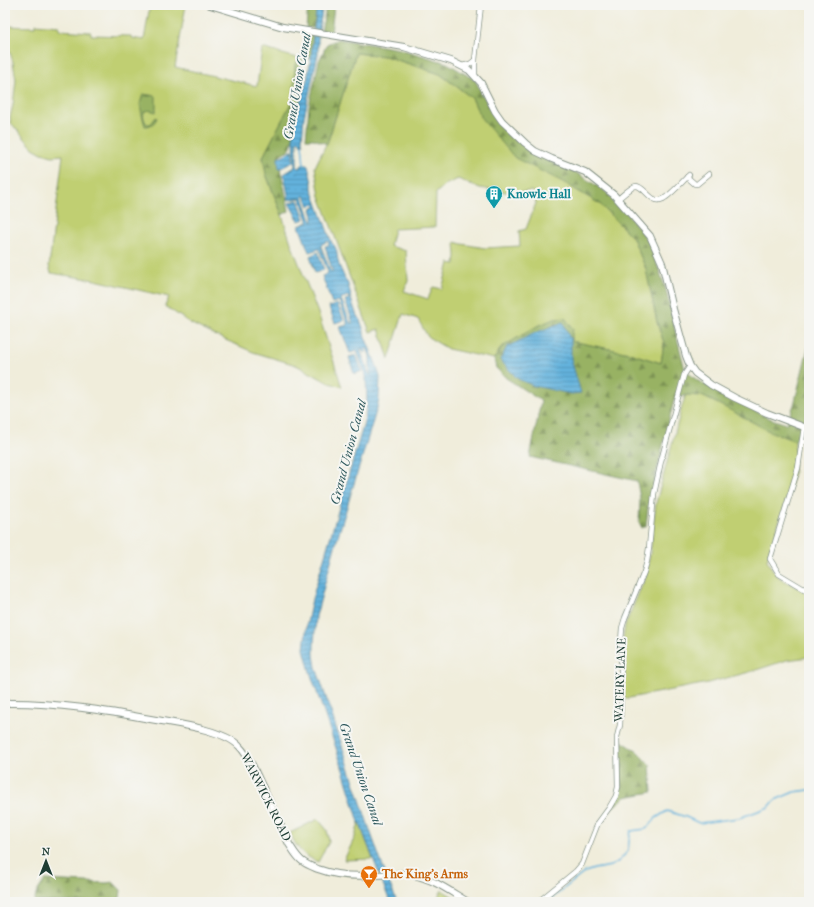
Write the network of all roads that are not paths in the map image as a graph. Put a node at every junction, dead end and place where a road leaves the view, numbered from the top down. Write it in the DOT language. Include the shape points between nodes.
graph roads {
  1 [pos="210,5"];
  2 [pos="481,5"];
  3 [pos="476,60"];
  4 [pos="462,66"];
  5 [pos="476,76"];
  6 [pos="709,174"];
  7 [pos="618,200"];
  8 [pos="690,366"];
  9 [pos="806,428"];
  10 [pos="809,592"];
  11 [pos="5,703"];
  12 [pos="468,902"];
  13 [pos="538,902"];
  1 -- 4 [label="main road" via="283,27 404,46"];
  2 -- 3 [label="street"];
  3 -- 4 [label="street"];
  3 -- 5 [label="street"];
  4 -- 5 [label="main road"];
  5 -- 7 [label="main road" via="502,121 535,151 585,172"];
  6 -- 7 [label="street" via="697,184 688,176 663,199 656,200 636,186"];
  7 -- 8 [label="main road" via="650,236 662,263"];
  8 -- 9 [label="main road" via="711,385 729,395"];
  8 -- 13 [label="street, WATERY LANE" via="684,375 661,461 654,494 647,561 622,628 616,796 598,823 582,864"];
  9 -- 10 [label="street" via="798,468 770,559 779,574"];
  11 -- 12 [label="main road, WARWICK ROAD" via="44,704 106,711 189,726 224,736 245,753 289,844 303,862 335,874 411,874 437,884"];
}
